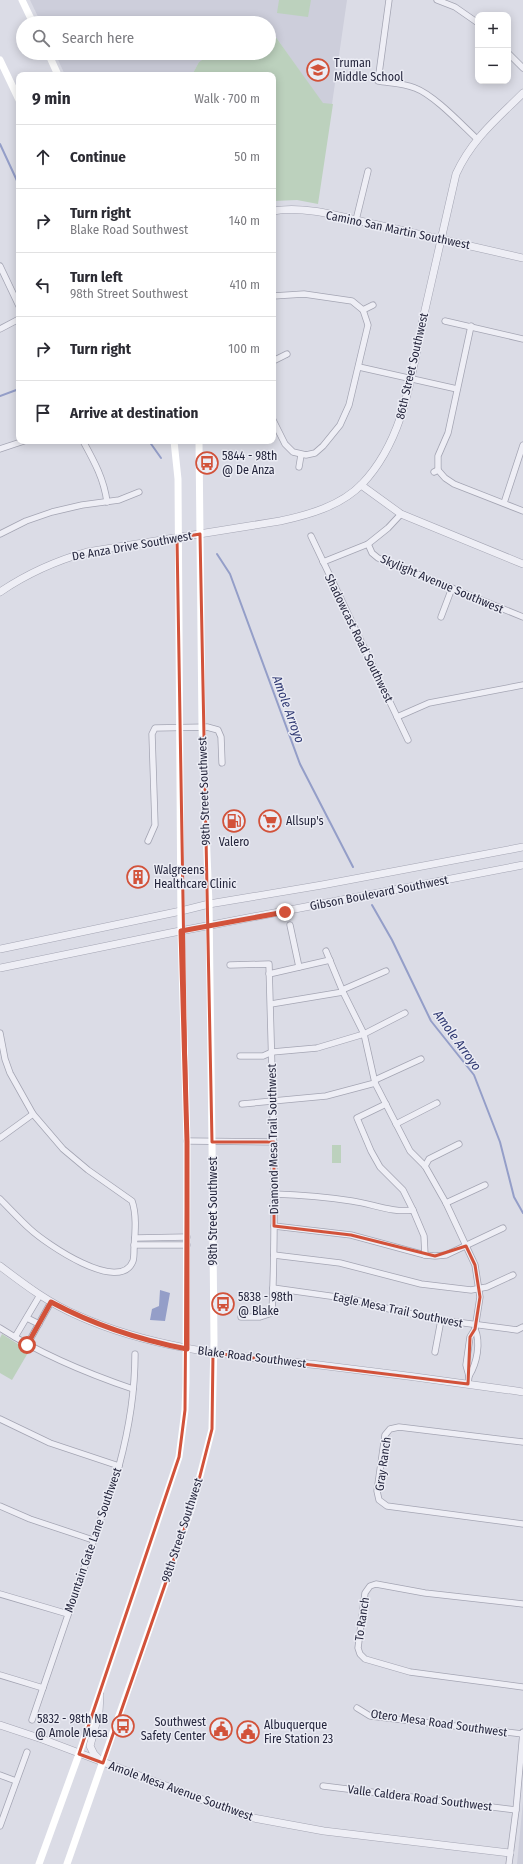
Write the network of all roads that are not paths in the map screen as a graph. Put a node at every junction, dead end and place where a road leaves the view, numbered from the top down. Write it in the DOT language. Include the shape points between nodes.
graph roads {
  1 [pos="22,0"];
  2 [pos="389,0"];
  3 [pos="437,0"];
  4 [pos="30,16"];
  5 [pos="475,21"];
  6 [pos="511,56"];
  7 [pos="0,60"];
  8 [pos="51,60"];
  9 [pos="523,68"];
  10 [pos="57,72"];
  11 [pos="523,93"];
  12 [pos="16,94"];
  13 [pos="477,138"];
  14 [pos="368,171"];
  15 [pos="276,211"];
  16 [pos="356,220"];
  17 [pos="441,239"];
  18 [pos="523,258"];
  19 [pos="0,266"];
  20 [pos="276,296"];
  21 [pos="16,300"];
  22 [pos="373,305"];
  23 [pos="363,310"];
  24 [pos="16,321"];
  25 [pos="445,321"];
  26 [pos="471,326"];
  27 [pos="0,329"];
  28 [pos="523,338"];
  29 [pos="287,354"];
  30 [pos="276,360"];
  31 [pos="359,367"];
  32 [pos="410,379"];
  33 [pos="457,389"];
  34 [pos="276,426"];
  35 [pos="16,444"];
  36 [pos="84,444"];
  37 [pos="174,444"];
  38 [pos="199,444"];
  39 [pos="523,445"];
  40 [pos="0,449"];
  41 [pos="301,455"];
  42 [pos="299,467"];
  43 [pos="361,485"];
  44 [pos="139,492"];
  45 [pos="107,502"];
  46 [pos="504,503"];
  47 [pos="523,511"];
  48 [pos="401,514"];
  49 [pos="0,534"];
  50 [pos="200,534"];
  51 [pos="311,536"];
  52 [pos="177,538"];
  53 [pos="368,544"];
  54 [pos="323,562"];
  55 [pos="523,564"];
  56 [pos="452,588"];
  57 [pos="0,592"];
  58 [pos="441,617"];
  59 [pos="523,617"];
  60 [pos="523,685"];
  61 [pos="397,717"];
  62 [pos="179,726"];
  63 [pos="202,727"];
  64 [pos="408,740"];
  65 [pos="222,764"];
  66 [pos="148,841"];
  67 [pos="523,847"];
  68 [pos="523,865"];
  69 [pos="209,904"];
  70 [pos="181,911"];
  71 [pos="290,925"];
  72 [pos="209,926"];
  73 [pos="181,931"];
  74 [pos="0,949"];
  75 [pos="326,951"];
  76 [pos="330,960"];
  77 [pos="230,965"];
  78 [pos="299,967"];
  79 [pos="0,968"];
  80 [pos="386,971"];
  81 [pos="269,974"];
  82 [pos="342,991"];
  83 [pos="271,1004"];
  84 [pos="405,1013"];
  85 [pos="0,1033"];
  86 [pos="364,1034"];
  87 [pos="272,1052"];
  88 [pos="240,1056"];
  89 [pos="421,1059"];
  90 [pos="375,1081"];
  91 [pos="273,1100"];
  92 [pos="437,1103"];
  93 [pos="242,1104"];
  94 [pos="386,1104"];
  95 [pos="33,1114"];
  96 [pos="396,1124"];
  97 [pos="0,1138"];
  98 [pos="187,1141"];
  99 [pos="212,1142"];
  100 [pos="274,1142"];
  101 [pos="459,1144"];
  102 [pos="425,1166"];
  103 [pos="485,1185"];
  104 [pos="274,1194"];
  105 [pos="0,1199"];
  106 [pos="446,1203"];
  107 [pos="413,1210"];
  108 [pos="274,1226"];
  109 [pos="503,1228"];
  110 [pos="165,1237"];
  111 [pos="187,1237"];
  112 [pos="135,1238"];
  113 [pos="134,1245"];
  114 [pos="165,1245"];
  115 [pos="187,1245"];
  116 [pos="466,1246"];
  117 [pos="274,1255"];
  118 [pos="425,1255"];
  119 [pos="0,1266"];
  120 [pos="513,1276"];
  121 [pos="273,1288"];
  122 [pos="479,1288"];
  123 [pos="40,1295"];
  124 [pos="51,1302"];
  125 [pos="241,1317"];
  126 [pos="26,1318"];
  127 [pos="441,1320"];
  128 [pos="39,1324"];
  129 [pos="523,1327"];
  130 [pos="0,1328"];
  131 [pos="476,1328"];
  132 [pos="15,1337"];
  133 [pos="27,1345"];
  134 [pos="187,1349"];
  135 [pos="468,1350"];
  136 [pos="477,1351"];
  137 [pos="435,1352"];
  138 [pos="213,1353"];
  139 [pos="135,1354"];
  140 [pos="469,1376"];
  141 [pos="468,1384"];
  142 [pos="133,1389"];
  143 [pos="523,1392"];
  144 [pos="0,1419"];
  145 [pos="523,1442"];
  146 [pos="119,1466"];
  147 [pos="0,1506"];
  148 [pos="523,1524"];
  149 [pos="93,1540"];
  150 [pos="0,1594"];
  151 [pos="523,1603"];
  152 [pos="68,1614"];
  153 [pos="0,1675"];
  154 [pos="523,1687"];
  155 [pos="43,1688"];
  156 [pos="100,1689"];
  157 [pos="357,1708"];
  158 [pos="32,1720"];
  159 [pos="0,1725"];
  160 [pos="523,1733"];
  161 [pos="27,1752"];
  162 [pos="79,1754"];
  163 [pos="103,1763"];
  164 [pos="0,1775"];
  165 [pos="16,1780"];
  166 [pos="323,1786"];
  167 [pos="516,1810"];
  168 [pos="0,1826"];
  169 [pos="510,1853"];
  170 [pos="39,1864"];
  171 [pos="67,1864"];
  172 [pos="509,1864"];
  1 -- 4 [label="main road"];
  2 -- 13 [label="street" via="378,81 416,88 428,95"];
  3 -- 5 [label="street" via="455,7"];
  6 -- 9 [label="street"];
  7 -- 12 [label="main road"];
  8 -- 10 [label="main road"];
  11 -- 13 [label="street, 86th Street Southwest"];
  13 -- 17 [label="street, 86th Street Southwest" via="456,174"];
  14 -- 16 [label="street"];
  15 -- 16 [label="street, Camino San Martin Southwest" via="311,211"];
  16 -- 17 [label="street, Camino San Martin Southwest"];
  17 -- 18 [label="street, Camino San Martin Southwest"];
  17 -- 32 [label="street, 86th Street Southwest"];
  19 -- 21 [label="street"];
  20 -- 23 [label="street" via="295,293 352,301"];
  22 -- 23 [label="street"];
  23 -- 31 [label="street" via="368,325"];
  24 -- 27 [label="street"];
  25 -- 26 [label="street"];
  26 -- 28 [label="street"];
  26 -- 33 [label="street"];
  29 -- 30 [label="street"];
  31 -- 32 [label="street"];
  31 -- 41 [label="street" via="350,405 340,425 319,450"];
  32 -- 33 [label="street"];
  32 -- 43 [label="street, 86th Street Southwest" via="392,441"];
  33 -- 46 [label="street" via="448,434 438,456 436,471 454,484"];
  34 -- 41 [label="street" via="287,447"];
  35 -- 40 [label="street"];
  36 -- 45 [label="street" via="103,482"];
  37 -- 52 [label="main road, 98th Street Southwest" via="178,479"];
  38 -- 50 [label="main road, 98th Street Southwest"];
  39 -- 46 [label="street"];
  41 -- 42 [label="street"];
  43 -- 48 [label="street"];
  43 -- 50 [label="street, 86th Street Southwest" via="344,497 307,515"];
  44 -- 45 [label="street"];
  45 -- 49 [label="street" via="52,512"];
  46 -- 47 [label="street"];
  48 -- 53 [label="street"];
  48 -- 55 [label="street"];
  50 -- 52 [label="street, De Anza Drive Southwest"];
  50 -- 63 [label="main road, 98th Street Southwest"];
  51 -- 54 [label="street, Shadowcast Road Southwest"];
  52 -- 57 [label="street, De Anza Drive Southwest" via="63,558 21,578"];
  52 -- 62 [label="main road, 98th Street Southwest"];
  53 -- 54 [label="street"];
  53 -- 56 [label="street, Skylight Avenue Southwest" via="378,558"];
  54 -- 61 [label="street, Shadowcast Road Southwest"];
  56 -- 58 [label="street"];
  56 -- 59 [label="street, Skylight Avenue Southwest"];
  60 -- 61 [label="street" via="429,703"];
  61 -- 64 [label="street, Shadowcast Road Southwest"];
  62 -- 63 [label="street"];
  62 -- 66 [label="street" via="156,727 152,734 155,826"];
  62 -- 70 [label="main road, 98th Street Southwest"];
  63 -- 65 [label="street" via="215,728 220,734"];
  63 -- 69 [label="main road, 98th Street Southwest"];
  67 -- 69 [label="street, Gibson Boulevard Southwest"];
  68 -- 72 [label="street, Gibson Boulevard Southwest"];
  69 -- 70 [label="street, Gibson Boulevard Southwest"];
  69 -- 72 [label="main road, 98th Street Southwest"];
  70 -- 73 [label="main road, 98th Street Southwest"];
  70 -- 74 [label="street, Gibson Boulevard Southwest"];
  71 -- 78 [label="street"];
  72 -- 73 [label="street, Gibson Boulevard Southwest"];
  72 -- 99 [label="main road, 98th Street Southwest"];
  73 -- 79 [label="street, Gibson Boulevard Southwest"];
  73 -- 98 [label="main road, 98th Street Southwest"];
  75 -- 76 [label="street"];
  76 -- 78 [label="street"];
  76 -- 82 [label="street"];
  77 -- 81 [label="street, Diamond Mesa Trail Southwest" via="269,964"];
  78 -- 81 [label="street"];
  80 -- 82 [label="street"];
  81 -- 83 [label="street, Diamond Mesa Trail Southwest"];
  82 -- 83 [label="street"];
  82 -- 86 [label="street"];
  83 -- 87 [label="street, Diamond Mesa Trail Southwest"];
  84 -- 86 [label="street"];
  85 -- 95 [label="street" via="10,1073"];
  86 -- 87 [label="street" via="317,1048"];
  86 -- 90 [label="street"];
  87 -- 88 [label="street" via="263,1056"];
  87 -- 91 [label="street, Diamond Mesa Trail Southwest"];
  89 -- 90 [label="street"];
  90 -- 91 [label="street" via="326,1096"];
  90 -- 94 [label="street"];
  91 -- 93 [label="street"];
  91 -- 100 [label="street, Diamond Mesa Trail Southwest"];
  92 -- 96 [label="street"];
  94 -- 96 [label="street"];
  94 -- 107 [label="street" via="357,1118 380,1167 402,1190"];
  95 -- 97 [label="street"];
  95 -- 112 [label="street" via="63,1149 132,1201"];
  96 -- 102 [label="street" via="410,1151"];
  98 -- 99 [label="street"];
  98 -- 111 [label="main road, 98th Street Southwest"];
  99 -- 100 [label="street"];
  99 -- 138 [label="main road, 98th Street Southwest"];
  100 -- 104 [label="street, Diamond Mesa Trail Southwest"];
  101 -- 102 [label="street" via="429,1159"];
  102 -- 106 [label="street"];
  103 -- 106 [label="street"];
  104 -- 107 [label="street" via="353,1201 400,1212"];
  104 -- 108 [label="street, Diamond Mesa Trail Southwest"];
  105 -- 113 [label="street" via="31,1230 82,1263 101,1271 114,1273 126,1270 133,1262"];
  106 -- 116 [label="street"];
  107 -- 118 [label="street" via="424,1236"];
  108 -- 117 [label="street, Diamond Mesa Trail Southwest"];
  108 -- 118 [label="street" via="351,1235"];
  109 -- 116 [label="street"];
  110 -- 111 [label="street"];
  110 -- 112 [label="street"];
  110 -- 114 [label="street"];
  111 -- 115 [label="main road, 98th Street Southwest"];
  112 -- 113 [label="street"];
  113 -- 114 [label="street"];
  114 -- 115 [label="street"];
  115 -- 134 [label="main road, 98th Street Southwest"];
  116 -- 118 [label="street" via="446,1255"];
  116 -- 122 [label="street" via="475,1264"];
  117 -- 121 [label="street, Diamond Mesa Trail Southwest"];
  117 -- 122 [label="street" via="340,1263 421,1284 471,1290"];
  119 -- 123 [label="street, Blake Road Southwest"];
  120 -- 122 [label="street"];
  121 -- 125 [label="street, Diamond Mesa Trail Southwest" via="272,1313 260,1317"];
  121 -- 127 [label="street, Eagle Mesa Trail Southwest" via="352,1299"];
  122 -- 131 [label="street"];
  123 -- 124 [label="street, Blake Road Southwest"];
  123 -- 126 [label="street"];
  124 -- 128 [label="street"];
  124 -- 134 [label="street, Blake Road Southwest" via="123,1333"];
  126 -- 128 [label="street"];
  126 -- 132 [label="street"];
  127 -- 131 [label="street, Eagle Mesa Trail Southwest"];
  127 -- 137 [label="street"];
  128 -- 133 [label="street"];
  129 -- 131 [label="street, Eagle Mesa Trail Southwest" via="517,1330"];
  130 -- 132 [label="street"];
  131 -- 135 [label="street" via="470,1337"];
  131 -- 136 [label="street" via="479,1338"];
  132 -- 133 [label="street"];
  133 -- 142 [label="street" via="89,1374"];
  134 -- 138 [label="street, Blake Road Southwest"];
  134 -- 156 [label="main road, 98th Street Southwest" via="185,1410 179,1457"];
  135 -- 136 [label="street"];
  135 -- 140 [label="street" via="466,1365"];
  136 -- 140 [label="street" via="475,1367"];
  138 -- 141 [label="street, Blake Road Southwest"];
  138 -- 163 [label="main road, 98th Street Southwest" via="212,1429 192,1507"];
  139 -- 142 [label="street, Mountain Gate Lane Southwest"];
  140 -- 141 [label="street"];
  141 -- 143 [label="street, Blake Road Southwest"];
  142 -- 146 [label="street, Mountain Gate Lane Southwest" via="126,1439"];
  144 -- 146 [label="street" via="57,1445"];
  145 -- 148 [label="street, Gray Ranch" via="399,1427 390,1429 385,1434 377,1491 379,1500 387,1506"];
  146 -- 149 [label="street, Mountain Gate Lane Southwest"];
  147 -- 149 [label="street"];
  149 -- 152 [label="street, Mountain Gate Lane Southwest"];
  150 -- 152 [label="street"];
  151 -- 154 [label="street, To Ranch" via="425,1593 376,1584 370,1586 365,1593 358,1648 365,1658 410,1672"];
  152 -- 155 [label="street, Mountain Gate Lane Southwest"];
  153 -- 155 [label="street"];
  155 -- 158 [label="street, Mountain Gate Lane Southwest"];
  156 -- 162 [label="main road, 98th Street Southwest"];
  156 -- 163 [label="street" via="99,1712 90,1746"];
  157 -- 160 [label="street, Otero Mesa Road Southwest" via="370,1716"];
  159 -- 162 [label="street, Amole Mesa Avenue Southwest"];
  160 -- 167 [label="street"];
  161 -- 165 [label="street"];
  162 -- 163 [label="street, Amole Mesa Avenue Southwest"];
  162 -- 170 [label="main road, 98th Street Southwest"];
  163 -- 169 [label="street, Amole Mesa Avenue Southwest" via="248,1817 324,1831"];
  163 -- 171 [label="main road, 98th Street Southwest"];
  164 -- 165 [label="street"];
  165 -- 168 [label="street"];
  166 -- 167 [label="street, Valle Caldera Road Southwest"];
  167 -- 169 [label="street"];
  169 -- 172 [label="street"];
}
